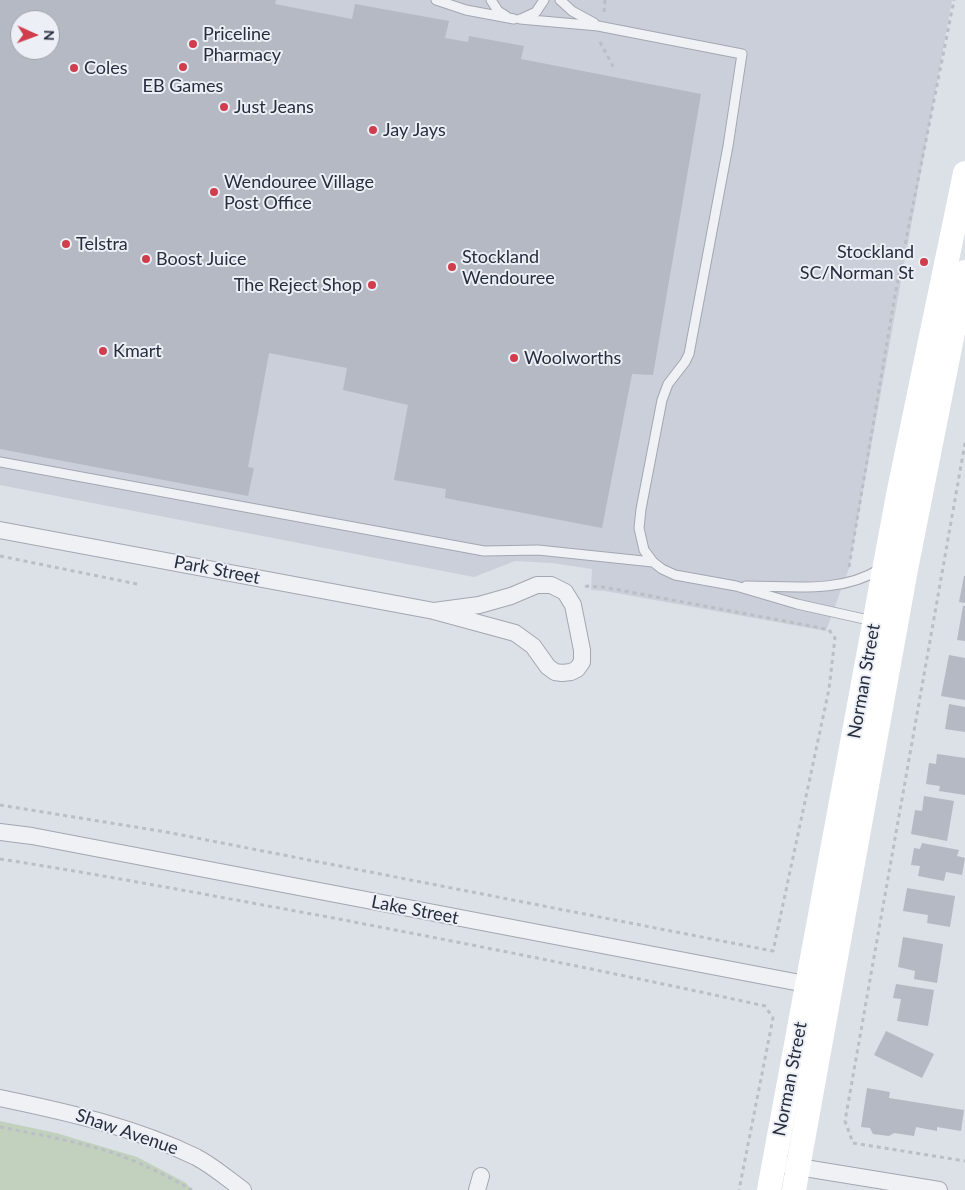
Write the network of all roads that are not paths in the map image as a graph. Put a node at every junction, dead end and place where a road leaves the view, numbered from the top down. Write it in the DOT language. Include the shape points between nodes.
graph roads {
  1 [pos="436,0"];
  2 [pos="491,0"];
  3 [pos="544,0"];
  4 [pos="560,0"];
  5 [pos="517,19"];
  6 [pos="601,26"];
  7 [pos="965,173"];
  8 [pos="965,272"];
  9 [pos="0,462"];
  10 [pos="0,530"];
  11 [pos="653,562"];
  12 [pos="885,566"];
  13 [pos="736,586"];
  14 [pos="900,599"];
  15 [pos="434,611"];
  16 [pos="875,622"];
  17 [pos="0,832"];
  18 [pos="819,987"];
  19 [pos="0,1098"];
  20 [pos="774,1163"];
  21 [pos="798,1166"];
  22 [pos="244,1190"];
  23 [pos="769,1190"];
  24 [pos="794,1190"];
  25 [pos="939,1190"];
  1 -- 5 [label="lane" via="466,10"];
  2 -- 5 [label="lane" via="503,15"];
  3 -- 5 [label="lane" via="531,16"];
  4 -- 6 [label="lane"];
  5 -- 6 [label="lane"];
  6 -- 11 [label="lane" via="742,54 689,354 668,384 662,400 641,509 641,539"];
  7 -- 12 [label="main road, Norman Street"];
  8 -- 14 [label="main road, Norman Street"];
  9 -- 11 [label="lane" via="484,551 538,550"];
  10 -- 15 [label="street, Park Street"];
  11 -- 13 [label="lane" via="676,575"];
  12 -- 13 [label="lane" via="865,578 844,584"];
  12 -- 16 [label="main road, Norman Street"];
  13 -- 16 [label="lane"];
  14 -- 16 [label="main road"];
  14 -- 18 [label="main road, Norman Street"];
  15 -- 15 [label="street, Park Street" via="479,605 544,584 557,587 568,596 573,606 582,662 568,673 558,673 550,669 533,646 515,633"];
  16 -- 18 [label="main road, Norman Street"];
  17 -- 18 [label="street, Lake Street"];
  18 -- 20 [label="main road, Norman Street"];
  18 -- 21 [label="main road, Norman Street"];
  19 -- 22 [label="street, Shaw Avenue" via="68,1112 141,1134 198,1158"];
  20 -- 21 [label="street"];
  20 -- 23 [label="main road, Norman Street"];
  21 -- 24 [label="main road, Norman Street"];
  21 -- 25 [label="street"];
}
